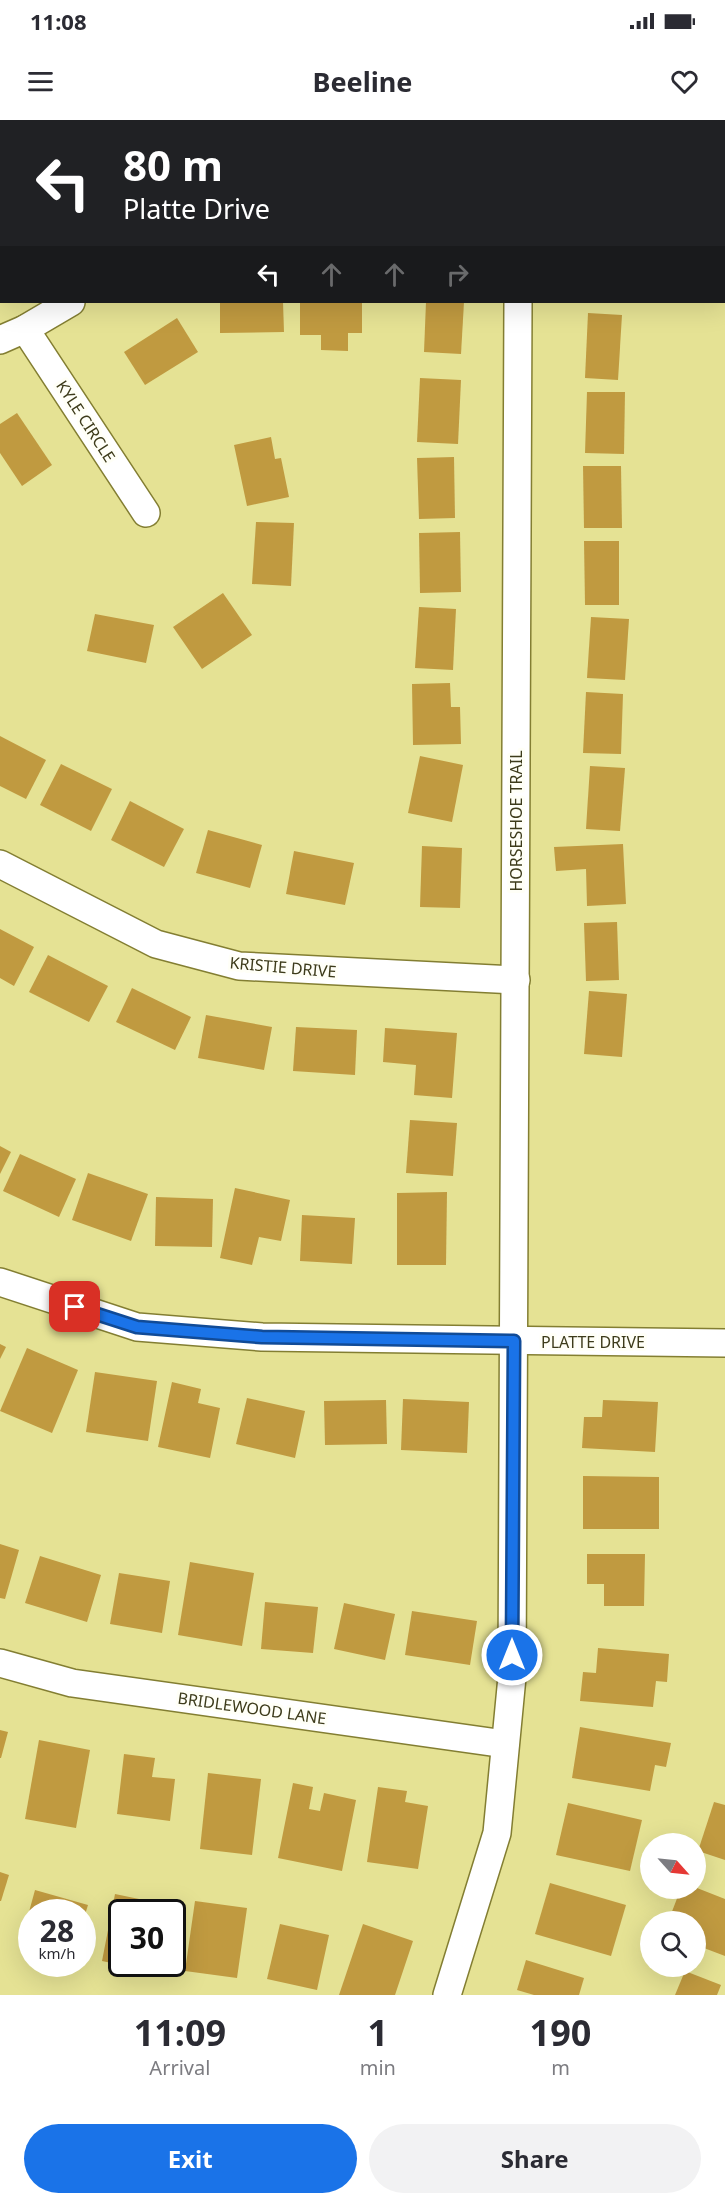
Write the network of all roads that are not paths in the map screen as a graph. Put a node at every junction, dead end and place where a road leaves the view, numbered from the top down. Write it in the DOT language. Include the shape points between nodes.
graph roads {
  1 [pos="69,303"];
  2 [pos="518,303"];
  3 [pos="25,329"];
  4 [pos="0,340"];
  5 [pos="146,513"];
  6 [pos="0,864"];
  7 [pos="516,980"];
  8 [pos="0,1282"];
  9 [pos="514,1341"];
  10 [pos="725,1342"];
  11 [pos="0,1663"];
  12 [pos="505,1744"];
  13 [pos="447,1995"];
  1 -- 3 [label="street"];
  2 -- 7 [label="street, HORSESHOE TRAIL"];
  3 -- 4 [label="street"];
  3 -- 5 [label="street, KYLE CIRCLE"];
  6 -- 7 [label="street, KRISTIE DRIVE" via="156,944 239,966"];
  7 -- 9 [label="street, HORSESHOE TRAIL"];
  8 -- 9 [label="street, PLATTE DRIVE" via="137,1327 262,1337"];
  9 -- 10 [label="street, PLATTE DRIVE"];
  9 -- 12 [label="street, HORSESHOE TRAIL" via="512,1677"];
  11 -- 12 [label="street, BRIDLEWOOD LANE" via="72,1683"];
  12 -- 13 [label="street, HORSESHOE TRAIL" via="497,1833"];
}
